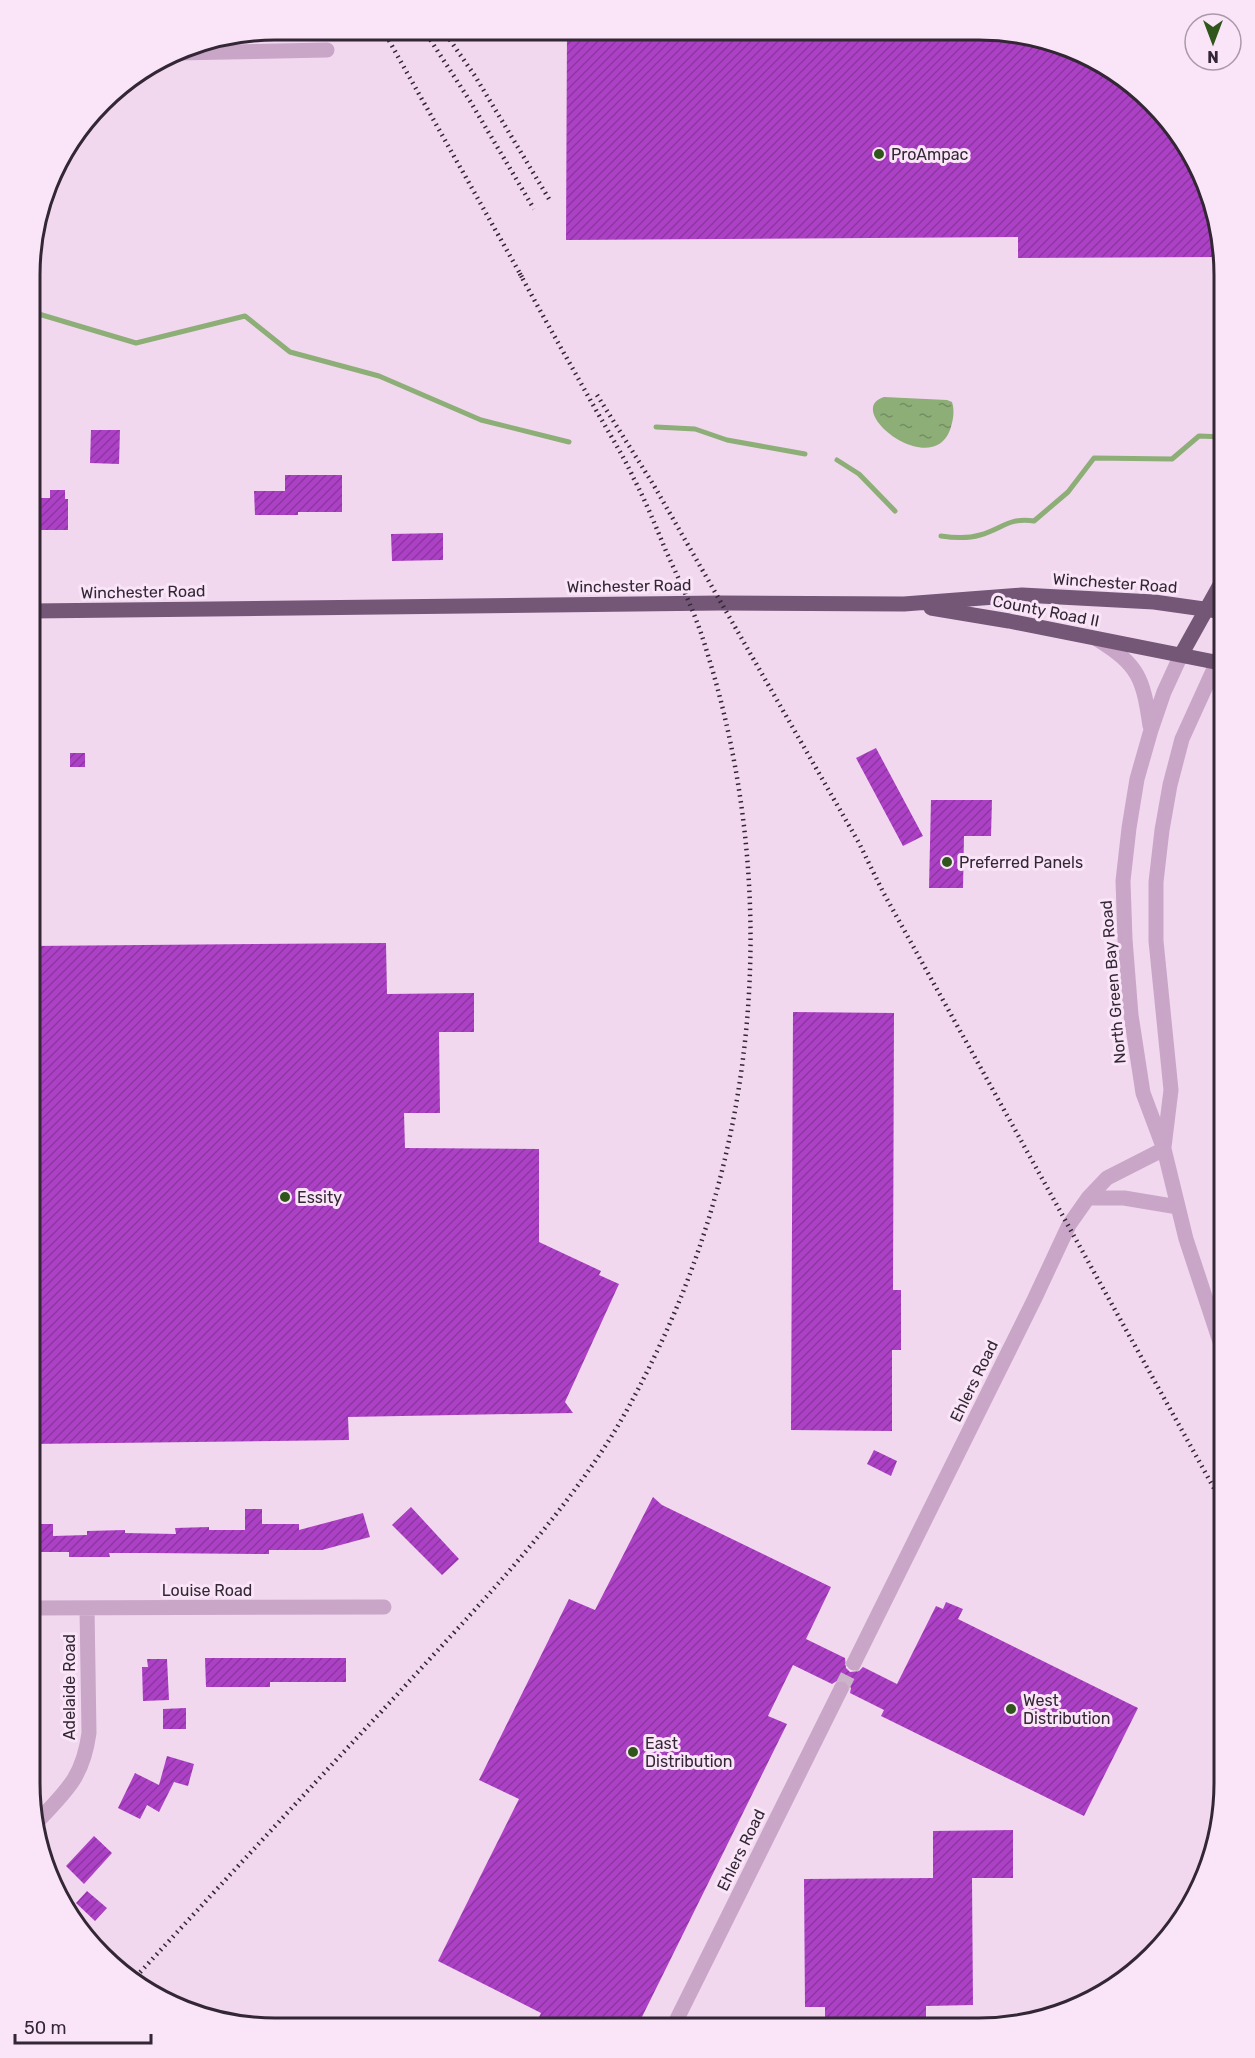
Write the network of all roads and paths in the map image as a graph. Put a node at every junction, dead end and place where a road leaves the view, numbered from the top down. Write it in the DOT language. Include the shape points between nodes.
graph roads {
  1 [pos="327,50"];
  2 [pos="202,52"];
  3 [pos="1214,596"];
  4 [pos="904,604"];
  5 [pos="1207,608"];
  6 [pos="1214,610"];
  7 [pos="40,611"];
  8 [pos="1097,639"];
  9 [pos="1181,655"];
  10 [pos="1214,662"];
  11 [pos="1214,677"];
  12 [pos="1151,730"];
  13 [pos="1164,1149"];
  14 [pos="1088,1198"];
  15 [pos="1178,1207"];
  16 [pos="1214,1324"];
  17 [pos="384,1607"];
  18 [pos="40,1608"];
  19 [pos="87,1608"];
  20 [pos="854,1662"];
  21 [pos="841,1689"];
  22 [pos="43,1815"];
  23 [pos="677,2018"];
  1 -- 2 [label="street"];
  3 -- 5 [label="main road, North Green Bay Road"];
  4 -- 5 [label="main road, Winchester Road" via="1022,595"];
  4 -- 7 [label="main road, Winchester Road"];
  4 -- 8 [label="main road, County Road II"];
  5 -- 6 [label="main road, Winchester Road"];
  5 -- 9 [label="main road, North Green Bay Road"];
  8 -- 9 [label="main road, County Road II"];
  8 -- 12 [label="street" via="1133,667 1141,681"];
  9 -- 10 [label="main road"];
  9 -- 12 [label="street, North Green Bay Road"];
  11 -- 13 [label="street, North Green Bay Road" via="1182,739 1170,785 1156,882 1156,941 1172,1090"];
  12 -- 13 [label="street, North Green Bay Road" via="1137,779 1123,881 1131,1015 1143,1093"];
  13 -- 14 [label="street, Ehlers Road" via="1107,1178"];
  13 -- 15 [label="street, North Green Bay Road"];
  14 -- 15 [label="street" via="1124,1198"];
  14 -- 20 [label="street, Ehlers Road" via="1069,1225"];
  15 -- 16 [label="street, North Green Bay Road"];
  17 -- 19 [label="street, Louise Road"];
  18 -- 19 [label="street, Louise Road"];
  19 -- 22 [label="street, Adelaide Road" via="86,1753 80,1772"];
  21 -- 23 [label="street, Ehlers Road"];
}
